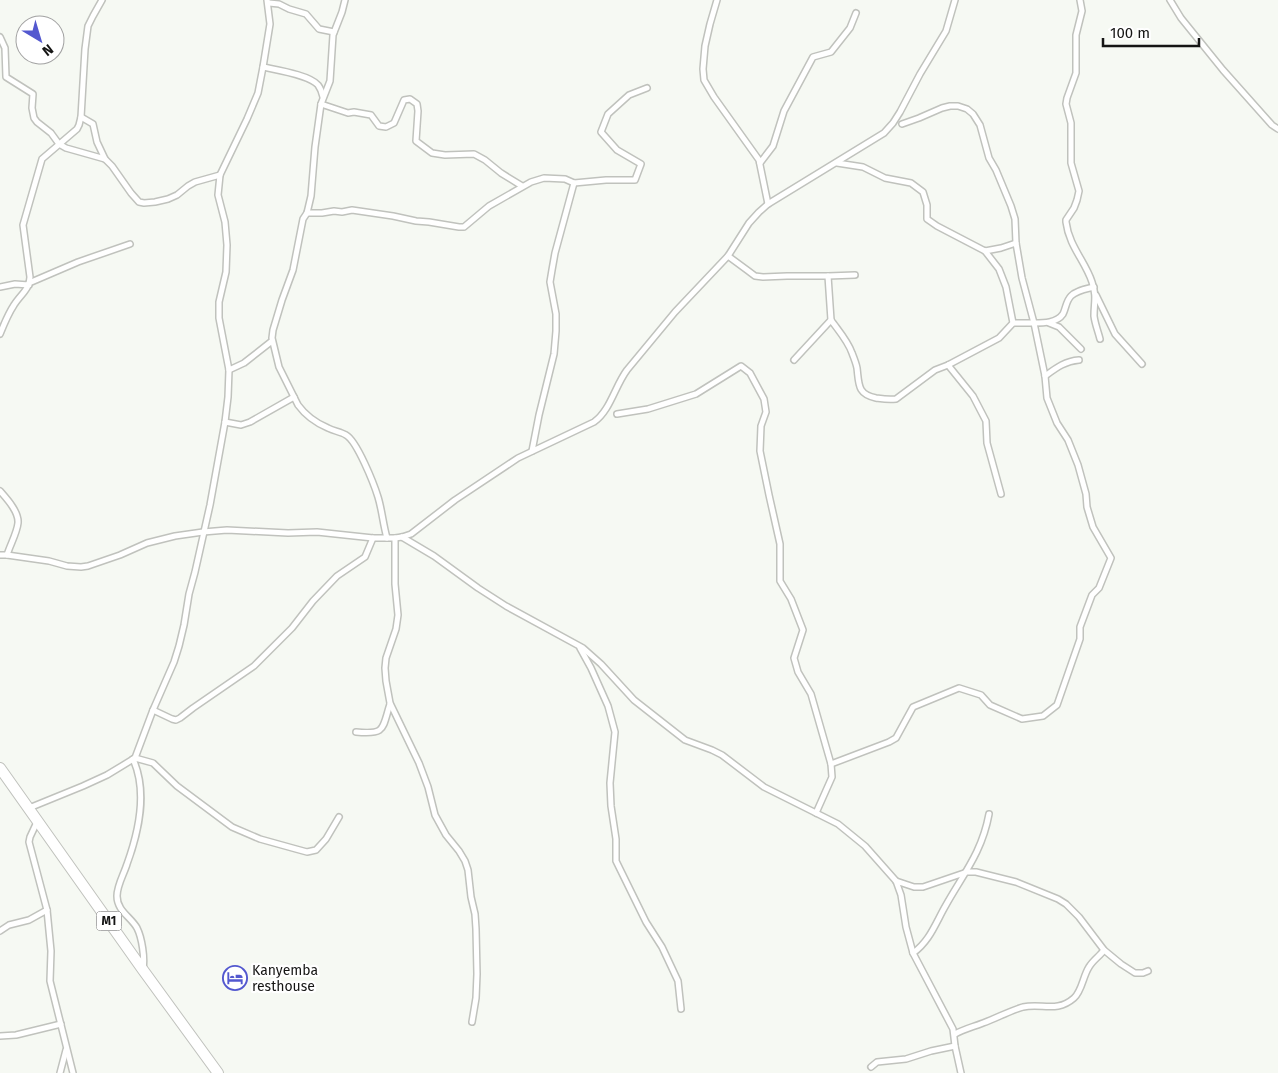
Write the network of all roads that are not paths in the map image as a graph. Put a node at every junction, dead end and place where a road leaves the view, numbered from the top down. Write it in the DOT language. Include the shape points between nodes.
graph roads {
  1 [pos="102,0"];
  2 [pos="345,0"];
  3 [pos="718,0"];
  4 [pos="955,0"];
  5 [pos="1080,0"];
  6 [pos="1170,0"];
  7 [pos="268,2"];
  8 [pos="856,13"];
  9 [pos="334,32"];
  10 [pos="0,37"];
  11 [pos="263,67"];
  12 [pos="3,77"];
  13 [pos="647,88"];
  14 [pos="323,97"];
  15 [pos="321,104"];
  16 [pos="81,116"];
  17 [pos="902,124"];
  18 [pos="1278,129"];
  19 [pos="59,144"];
  20 [pos="105,159"];
  21 [pos="760,162"];
  22 [pos="836,163"];
  23 [pos="220,175"];
  24 [pos="574,184"];
  25 [pos="522,186"];
  26 [pos="768,204"];
  27 [pos="307,213"];
  28 [pos="1016,243"];
  29 [pos="130,244"];
  30 [pos="986,251"];
  31 [pos="728,256"];
  32 [pos="855,275"];
  33 [pos="828,276"];
  34 [pos="29,284"];
  35 [pos="0,287"];
  36 [pos="1094,287"];
  37 [pos="1096,295"];
  38 [pos="830,320"];
  39 [pos="1013,323"];
  40 [pos="1049,323"];
  41 [pos="1034,324"];
  42 [pos="0,334"];
  43 [pos="1100,339"];
  44 [pos="272,341"];
  45 [pos="1081,349"];
  46 [pos="794,360"];
  47 [pos="1078,360"];
  48 [pos="1142,364"];
  49 [pos="948,365"];
  50 [pos="229,370"];
  51 [pos="1046,376"];
  52 [pos="294,398"];
  53 [pos="617,414"];
  54 [pos="225,422"];
  55 [pos="532,451"];
  56 [pos="0,491"];
  57 [pos="1001,494"];
  58 [pos="203,532"];
  59 [pos="402,537"];
  60 [pos="373,538"];
  61 [pos="387,538"];
  62 [pos="395,538"];
  63 [pos="0,555"];
  64 [pos="7,555"];
  65 [pos="578,645"];
  66 [pos="390,703"];
  67 [pos="153,710"];
  68 [pos="356,732"];
  69 [pos="134,759"];
  70 [pos="831,764"];
  71 [pos="0,768"];
  72 [pos="29,808"];
  73 [pos="816,813"];
  74 [pos="990,814"];
  75 [pos="339,817"];
  76 [pos="38,821"];
  77 [pos="966,872"];
  78 [pos="896,881"];
  79 [pos="47,910"];
  80 [pos="0,931"];
  81 [pos="1104,950"];
  82 [pos="914,953"];
  83 [pos="143,970"];
  84 [pos="1148,971"];
  85 [pos="681,1009"];
  86 [pos="472,1022"];
  87 [pos="61,1024"];
  88 [pos="955,1034"];
  89 [pos="0,1036"];
  90 [pos="955,1046"];
  91 [pos="66,1049"];
  92 [pos="871,1067"];
  93 [pos="60,1073"];
  94 [pos="73,1073"];
  95 [pos="218,1073"];
  96 [pos="961,1073"];
  1 -- 16 [label="street" via="88,26"];
  2 -- 9 [label="street"];
  3 -- 21 [label="street" via="705,46 704,80"];
  4 -- 22 [label="street" via="939,45 893,123 884,133"];
  5 -- 36 [label="street" via="1082,11 1076,36 1076,73 1066,104 1071,122 1071,163 1078,195 1066,220 1070,239"];
  6 -- 18 [label="street" via="1223,70"];
  7 -- 9 [label="street" via="306,14 320,29"];
  7 -- 11 [label="street" via="270,24"];
  8 -- 21 [label="street" via="850,28 831,52 813,57 784,111 774,146"];
  9 -- 14 [label="street" via="330,81"];
  10 -- 12 [label="street" via="5,48"];
  11 -- 14 [label="street" via="309,79 318,85"];
  11 -- 23 [label="street" via="258,94"];
  12 -- 19 [label="street" via="33,94 34,118"];
  13 -- 24 [label="street" via="629,95 608,114 601,132 617,150 641,164 635,180"];
  14 -- 15 [label="street"];
  15 -- 25 [label="street" via="348,113 371,115 379,126 386,128 394,123 404,100 410,99 417,104 416,141 423,147 432,153 446,155 474,154"];
  15 -- 27 [label="street"];
  16 -- 19 [label="street" via="77,128"];
  16 -- 20 [label="street" via="92,124"];
  17 -- 28 [label="street" via="950,106 967,109 972,114 980,124 989,158 1011,206"];
  19 -- 20 [label="street"];
  19 -- 34 [label="street" via="42,158 24,219"];
  20 -- 23 [label="street" via="131,193 144,203 168,199 195,182"];
  21 -- 26 [label="street"];
  22 -- 26 [label="street"];
  22 -- 30 [label="street" via="862,167 885,178 911,183 923,192 928,219"];
  23 -- 50 [label="street" via="218,196 227,245 219,318"];
  24 -- 25 [label="street" via="565,179 544,178"];
  24 -- 55 [label="street" via="550,282 556,331"];
  25 -- 27 [label="street" via="489,206 464,227 352,210"];
  26 -- 31 [label="street" via="749,223"];
  27 -- 44 [label="street"];
  28 -- 30 [label="street"];
  28 -- 41 [label="street"];
  29 -- 34 [label="street"];
  30 -- 39 [label="street" via="999,269 1006,287"];
  31 -- 33 [label="street" via="756,276"];
  31 -- 55 [label="street" via="627,370 600,417"];
  32 -- 33 [label="street"];
  33 -- 38 [label="street"];
  34 -- 35 [label="street"];
  34 -- 42 [label="street"];
  36 -- 37 [label="street"];
  36 -- 40 [label="street" via="1070,296 1061,316"];
  37 -- 43 [label="street" via="1094,315"];
  37 -- 48 [label="street" via="1115,334"];
  38 -- 46 [label="street"];
  38 -- 49 [label="street" via="852,351 860,390 872,397 896,399 935,370"];
  39 -- 41 [label="street"];
  39 -- 49 [label="street" via="999,338"];
  40 -- 41 [label="street"];
  40 -- 45 [label="street" via="1059,327"];
  41 -- 51 [label="street"];
  44 -- 50 [label="street" via="244,363"];
  44 -- 52 [label="street" via="279,367"];
  47 -- 51 [label="street" via="1062,364"];
  49 -- 57 [label="street" via="973,396 986,421 987,443"];
  50 -- 54 [label="street"];
  51 -- 70 [label="street" via="1047,398 1056,423 1068,440 1084,481 1092,528 1110,558 1080,627 1080,639 1058,705 1043,716 1022,719 990,705 981,695 959,688 913,708 896,738"];
  52 -- 54 [label="street" via="250,422"];
  52 -- 61 [label="street" via="302,411 316,423 347,436 353,442 373,483"];
  53 -- 70 [label="street" via="648,410 696,394 741,366 750,373 764,399 766,412 761,426 760,451 780,544 780,581 804,630 794,658 811,694"];
  54 -- 58 [label="street"];
  55 -- 59 [label="street"];
  56 -- 64 [label="street" via="14,510 18,524"];
  58 -- 60 [label="street" via="317,532"];
  58 -- 64 [label="street" via="147,543 81,567"];
  58 -- 67 [label="street" via="179,646"];
  59 -- 62 [label="street"];
  59 -- 65 [label="street" via="506,606"];
  60 -- 61 [label="street"];
  60 -- 67 [label="street" via="365,556 337,576 254,666 176,720"];
  61 -- 62 [label="street"];
  62 -- 66 [label="street" via="398,615 385,668"];
  63 -- 64 [label="street"];
  65 -- 73 [label="street" via="669,729 685,740 722,755 764,786"];
  65 -- 85 [label="street" via="608,706 615,732 610,784 616,861 678,981"];
  66 -- 68 [label="street" via="384,726 376,733"];
  66 -- 86 [label="street" via="418,762 435,815 468,870 476,929 476,998"];
  67 -- 69 [label="street"];
  69 -- 72 [label="street" via="107,775"];
  69 -- 75 [label="street" via="153,763 176,786 232,827 288,847 307,852 316,850"];
  69 -- 83 [label="street" via="139,777 140,811 117,897 119,906 138,930 144,955"];
  70 -- 73 [label="street" via="832,777"];
  71 -- 72 [label="highway, M1"];
  72 -- 76 [label="highway, M1"];
  73 -- 78 [label="street" via="854,836"];
  74 -- 77 [label="street" via="980,847"];
  76 -- 79 [label="street" via="29,842"];
  76 -- 83 [label="highway, M1"];
  77 -- 78 [label="street" via="922,887"];
  77 -- 81 [label="street" via="1004,878 1058,899 1079,917"];
  77 -- 82 [label="street" via="930,935"];
  78 -- 82 [label="street"];
  79 -- 80 [label="street"];
  79 -- 87 [label="street" via="50,981"];
  81 -- 84 [label="street" via="1135,973"];
  81 -- 88 [label="street" via="1084,975 1078,995 1070,1001 1054,1007 1024,1007"];
  82 -- 88 [label="street"];
  83 -- 95 [label="highway, M1"];
  87 -- 89 [label="street"];
  87 -- 91 [label="street"];
  88 -- 90 [label="street"];
  90 -- 92 [label="street" via="906,1059 877,1062"];
  90 -- 96 [label="street"];
  91 -- 93 [label="street"];
  91 -- 94 [label="street"];
}
